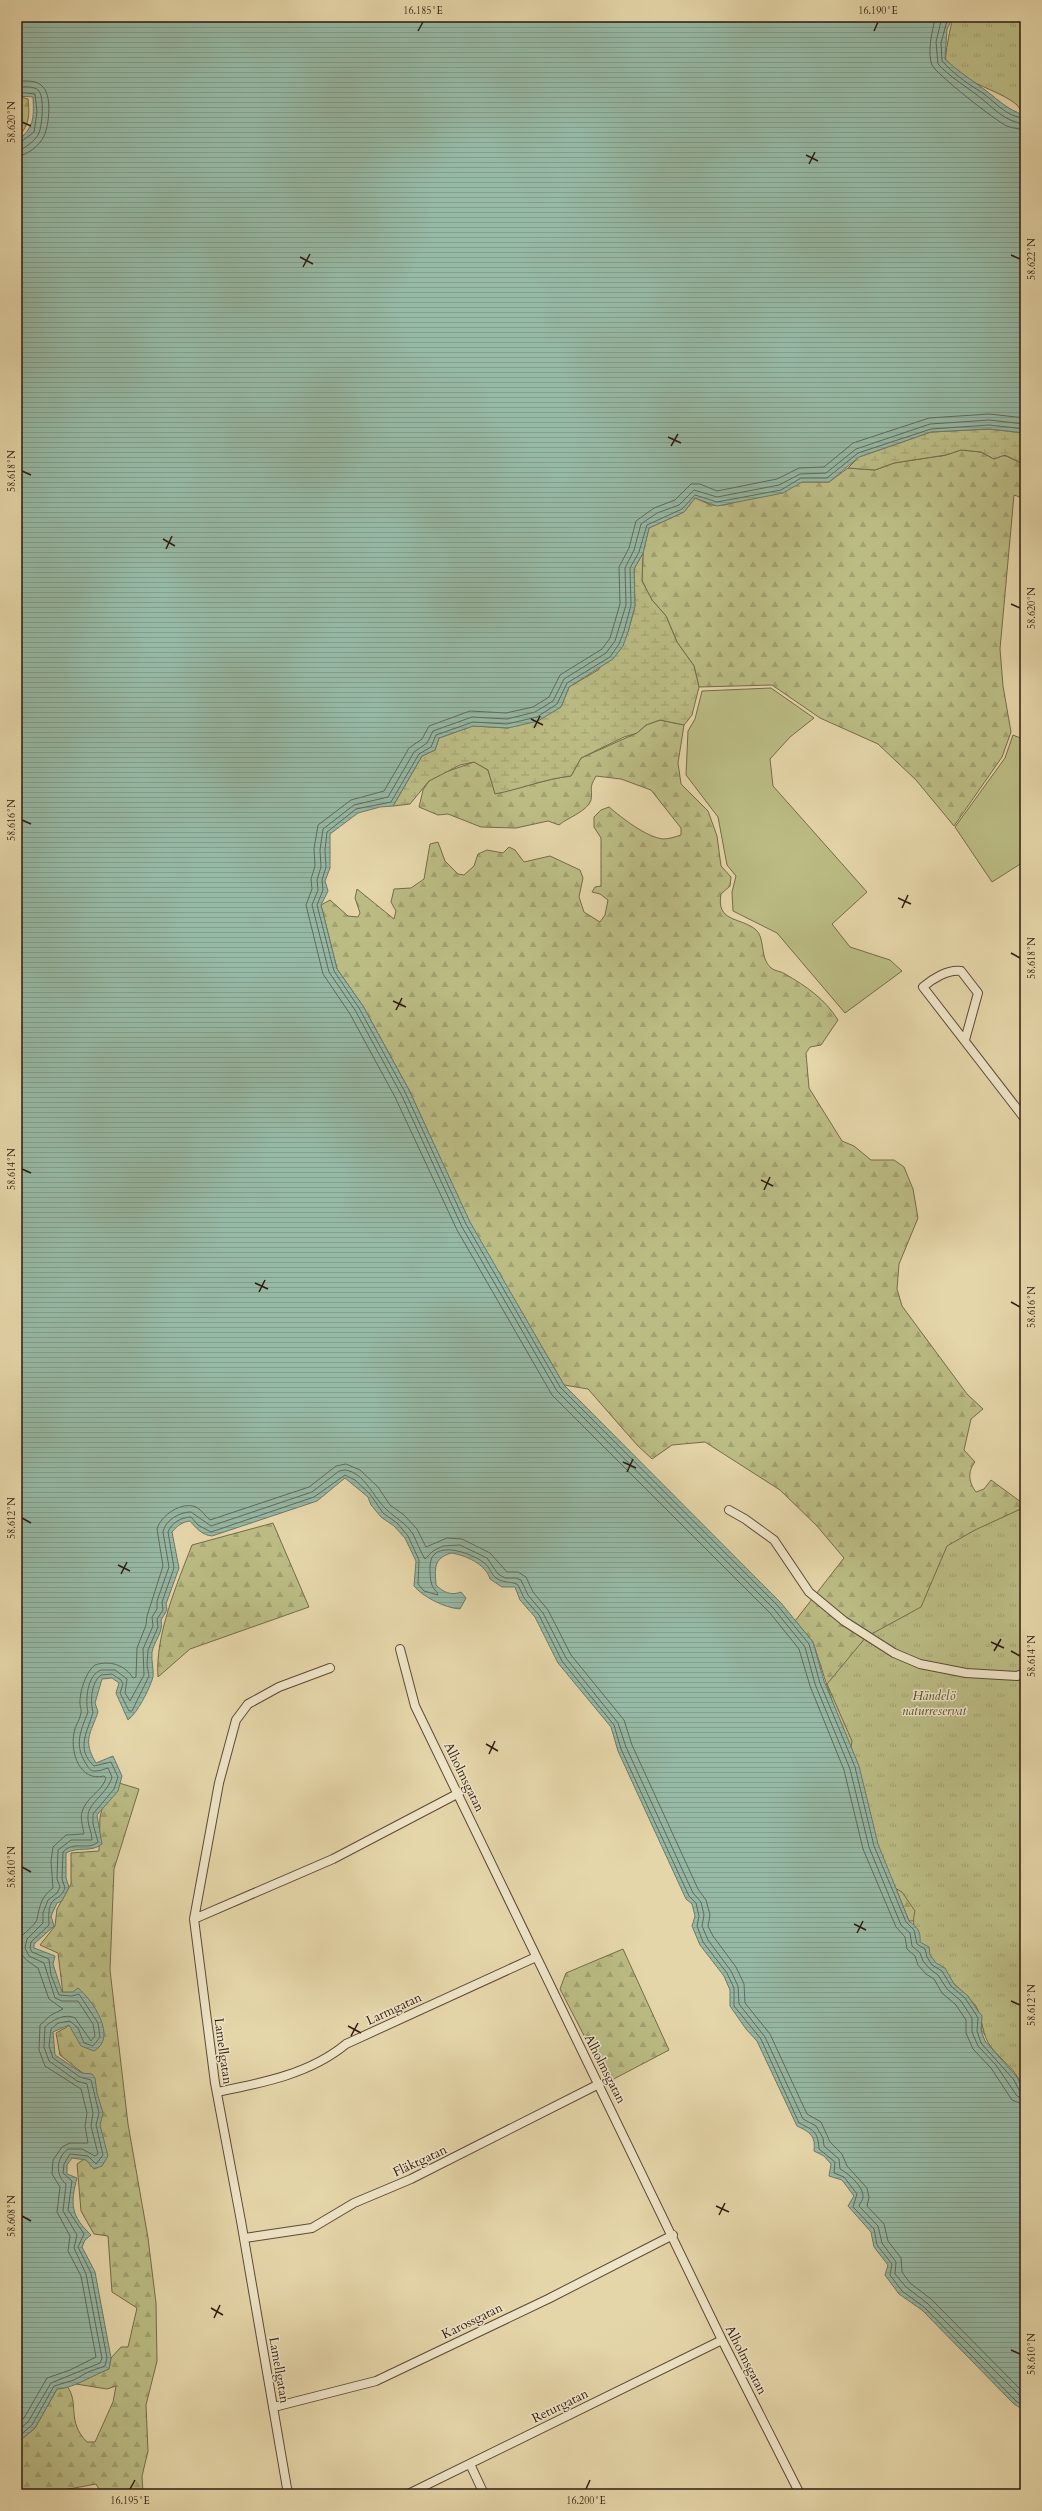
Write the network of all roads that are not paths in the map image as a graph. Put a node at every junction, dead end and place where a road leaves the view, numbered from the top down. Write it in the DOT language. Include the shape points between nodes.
graph roads {
  1 [pos="965,1040"];
  2 [pos="1025,1120"];
  3 [pos="729,1510"];
  4 [pos="400,1649"];
  5 [pos="330,1668"];
  6 [pos="1025,1673"];
  7 [pos="458,1793"];
  8 [pos="194,1919"];
  9 [pos="536,1957"];
  10 [pos="598,2084"];
  11 [pos="217,2092"];
  12 [pos="673,2235"];
  13 [pos="244,2238"];
  14 [pos="722,2340"];
  15 [pos="274,2407"];
  16 [pos="470,2464"];
  17 [pos="288,2494"];
  18 [pos="408,2494"];
  19 [pos="484,2494"];
  20 [pos="800,2494"];
  1 -- 1 [label="street" via="923,987 956,970 961,971 978,993"];
  1 -- 2 [label="street"];
  3 -- 6 [label="street" via="774,1540 809,1592 844,1621 894,1653 920,1664 966,1673 1017,1676"];
  4 -- 7 [label="street, Alholmsgatan" via="415,1706"];
  5 -- 8 [label="street, Lamellgatan" via="279,1686 248,1704 236,1720 219,1783"];
  7 -- 8 [label="street" via="333,1859"];
  7 -- 9 [label="street, Alholmsgatan"];
  8 -- 11 [label="street, Lamellgatan"];
  9 -- 10 [label="street, Alholmsgatan"];
  9 -- 11 [label="street, Larmgatan" via="346,2044 332,2056 304,2069 278,2079"];
  10 -- 12 [label="street, Alholmsgatan"];
  10 -- 13 [label="street, Fläktgatan" via="411,2180 354,2203 312,2228"];
  11 -- 13 [label="street, Lamellgatan"];
  12 -- 14 [label="street, Alholmsgatan"];
  12 -- 15 [label="street, Karossgatan" via="548,2299 376,2380"];
  13 -- 15 [label="street, Lamellgatan"];
  14 -- 16 [label="street, Returgatan"];
  14 -- 20 [label="street, Alholmsgatan"];
  15 -- 17 [label="street, Lamellgatan"];
  16 -- 18 [label="street, Returgatan"];
  16 -- 19 [label="street"];
}
